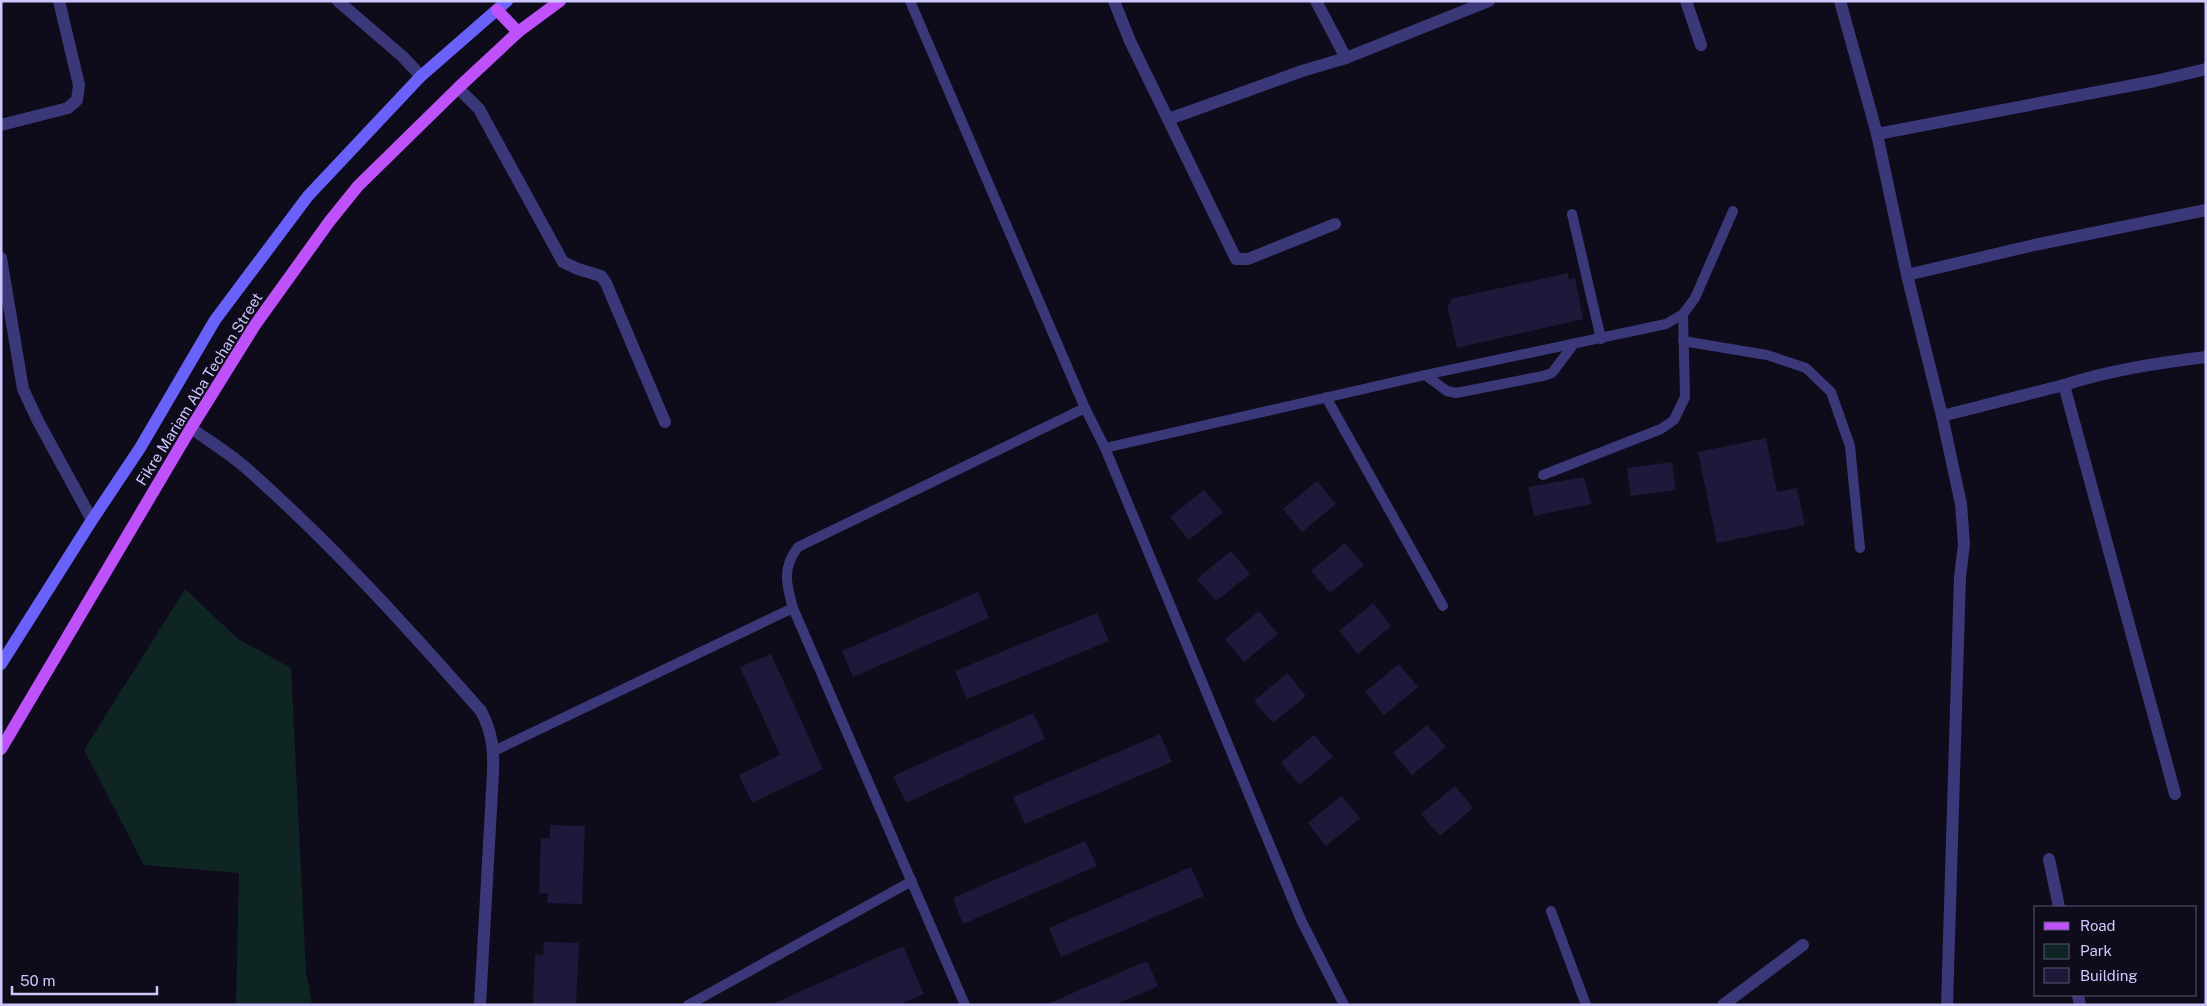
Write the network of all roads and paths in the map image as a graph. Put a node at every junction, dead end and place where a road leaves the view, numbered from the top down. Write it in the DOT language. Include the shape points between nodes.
graph roads {
  1 [pos="59,1"];
  2 [pos="338,1"];
  3 [pos="507,1"];
  4 [pos="560,1"];
  5 [pos="910,1"];
  6 [pos="1114,1"];
  7 [pos="1316,1"];
  8 [pos="1489,1"];
  9 [pos="1686,1"];
  10 [pos="1840,1"];
  11 [pos="1465,5"];
  12 [pos="497,10"];
  13 [pos="518,32"];
  14 [pos="1701,45"];
  15 [pos="1346,58"];
  16 [pos="2206,69"];
  17 [pos="420,76"];
  18 [pos="458,88"];
  19 [pos="1169,119"];
  20 [pos="1,125"];
  21 [pos="1877,134"];
  22 [pos="2206,210"];
  23 [pos="1733,211"];
  24 [pos="1572,214"];
  25 [pos="1335,224"];
  26 [pos="1,258"];
  27 [pos="1907,275"];
  28 [pos="1683,314"];
  29 [pos="1601,339"];
  30 [pos="1683,341"];
  31 [pos="1573,345"];
  32 [pos="2206,357"];
  33 [pos="1425,374"];
  34 [pos="2064,384"];
  35 [pos="1326,397"];
  36 [pos="1085,408"];
  37 [pos="1942,416"];
  38 [pos="665,422"];
  39 [pos="190,428"];
  40 [pos="1105,448"];
  41 [pos="1542,475"];
  42 [pos="92,520"];
  43 [pos="1860,548"];
  44 [pos="1443,606"];
  45 [pos="793,608"];
  46 [pos="1,664"];
  47 [pos="1,749"];
  48 [pos="494,751"];
  49 [pos="2175,794"];
  50 [pos="2049,859"];
  51 [pos="912,881"];
  52 [pos="2059,906"];
  53 [pos="1552,911"];
  54 [pos="1803,946"];
  55 [pos="480,1005"];
  56 [pos="688,1005"];
  57 [pos="965,1005"];
  58 [pos="1344,1005"];
  59 [pos="1586,1005"];
  60 [pos="1723,1005"];
  61 [pos="1947,1005"];
  1 -- 20 [label="street" via="79,84 77,100 68,108"];
  2 -- 17 [label="street" via="402,56"];
  3 -- 12 [label="street"];
  4 -- 13 [label="main road, Fikre Mariam Aba Techan Street"];
  5 -- 36 [label="lane"];
  6 -- 19 [label="street"];
  7 -- 15 [label="street"];
  8 -- 11 [label="street"];
  9 -- 14 [label="street"];
  10 -- 21 [label="street"];
  11 -- 15 [label="street"];
  12 -- 13 [label="main road"];
  12 -- 17 [label="street"];
  13 -- 18 [label="main road, Fikre Mariam Aba Techan Street"];
  15 -- 19 [label="street"];
  16 -- 21 [label="street"];
  17 -- 42 [label="street" via="308,196 216,320 140,448"];
  18 -- 38 [label="street" via="479,109 563,262 601,276 606,284"];
  18 -- 39 [label="main road, Fikre Mariam Aba Techan Street" via="358,186 329,222 255,325"];
  19 -- 25 [label="street" via="1236,259 1248,259"];
  21 -- 27 [label="street"];
  22 -- 27 [label="street"];
  23 -- 28 [label="lane" via="1695,298"];
  24 -- 29 [label="lane"];
  26 -- 42 [label="street" via="23,389"];
  27 -- 37 [label="street"];
  28 -- 29 [label="lane" via="1666,324"];
  28 -- 30 [label="lane"];
  29 -- 31 [label="lane"];
  30 -- 41 [label="lane" via="1685,397 1674,420 1661,429"];
  30 -- 43 [label="lane" via="1775,357 1806,368 1831,392 1850,446"];
  31 -- 33 [label="lane"];
  31 -- 33 [label="lane" via="1552,373 1543,376 1456,393 1446,391"];
  32 -- 34 [label="street" via="2142,365"];
  33 -- 35 [label="lane"];
  34 -- 37 [label="street"];
  34 -- 49 [label="street"];
  35 -- 40 [label="lane"];
  35 -- 44 [label="lane"];
  36 -- 40 [label="lane"];
  36 -- 45 [label="lane" via="798,547 790,558 786,585"];
  37 -- 61 [label="street" via="1961,504 1964,544"];
  39 -- 47 [label="main road, Fikre Mariam Aba Techan Street"];
  39 -- 48 [label="street" via="244,467 386,603 481,711 490,728"];
  40 -- 58 [label="lane" via="1301,920"];
  42 -- 46 [label="street"];
  45 -- 48 [label="lane"];
  45 -- 51 [label="lane"];
  48 -- 55 [label="street"];
  50 -- 52 [label="street"];
  51 -- 56 [label="lane"];
  51 -- 57 [label="lane"];
  53 -- 59 [label="lane"];
  54 -- 60 [label="street"];
}
